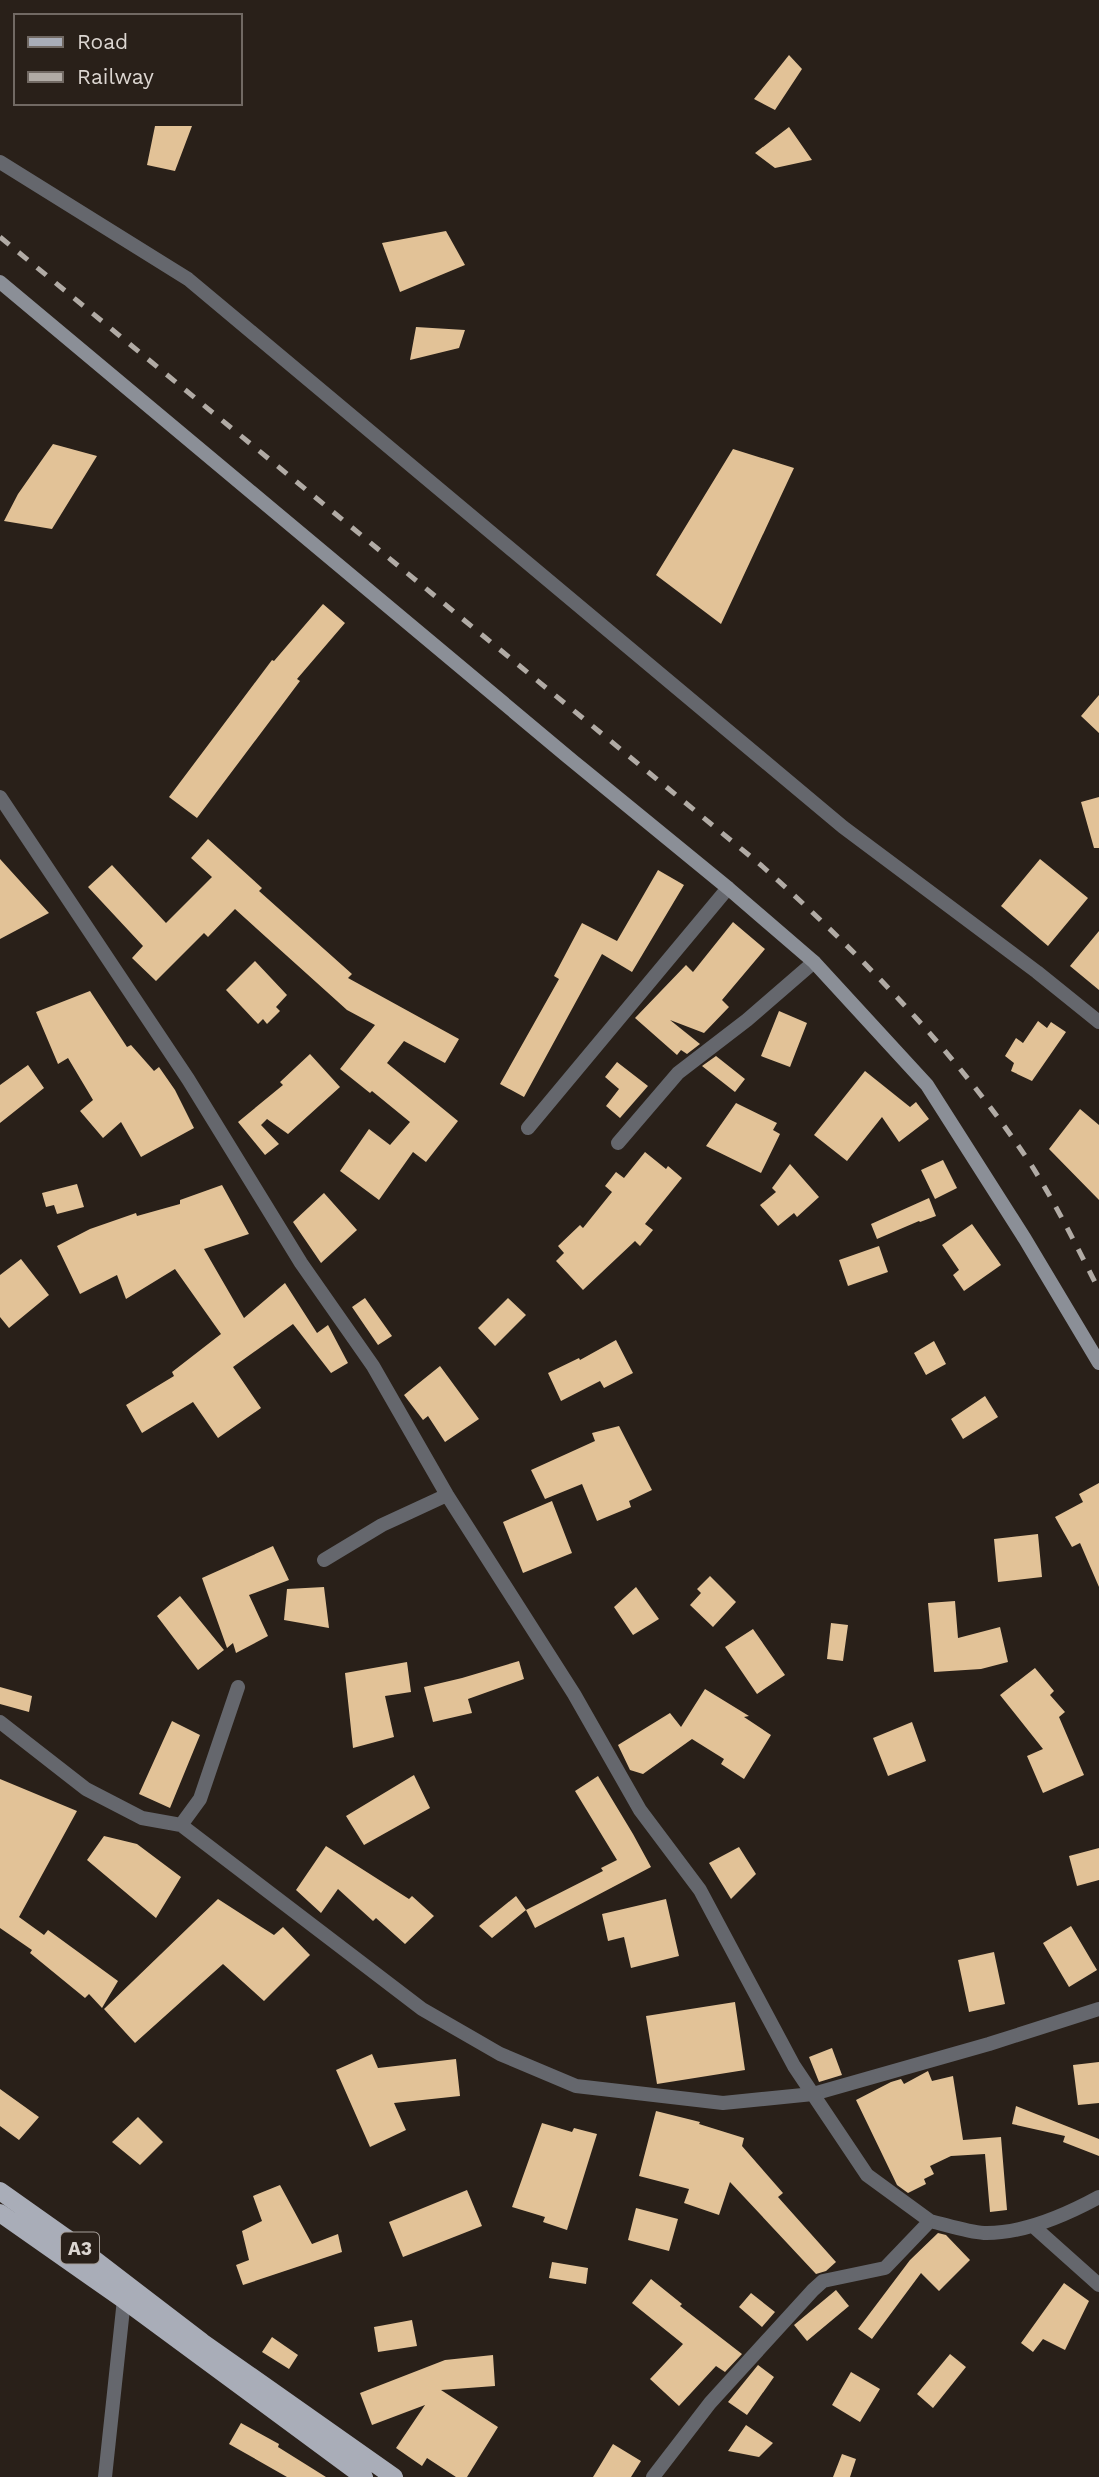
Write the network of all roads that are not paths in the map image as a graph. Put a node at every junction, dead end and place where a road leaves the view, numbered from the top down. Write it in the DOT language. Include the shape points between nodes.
graph roads {
  1 [pos="0,162"];
  2 [pos="0,282"];
  3 [pos="0,797"];
  4 [pos="728,888"];
  5 [pos="814,962"];
  6 [pos="1099,1022"];
  7 [pos="528,1128"];
  8 [pos="618,1143"];
  9 [pos="1099,1363"];
  10 [pos="447,1496"];
  11 [pos="324,1560"];
  12 [pos="238,1687"];
  13 [pos="0,1722"];
  14 [pos="181,1825"];
  15 [pos="1099,2009"];
  16 [pos="813,2094"];
  17 [pos="0,2191"];
  18 [pos="1099,2197"];
  19 [pos="0,2214"];
  20 [pos="930,2221"];
  21 [pos="1033,2226"];
  22 [pos="1099,2285"];
  23 [pos="125,2291"];
  24 [pos="345,2453"];
  25 [pos="105,2477"];
  26 [pos="364,2477"];
  27 [pos="394,2477"];
  28 [pos="653,2477"];
  1 -- 6 [label="street" via="188,279 843,827"];
  2 -- 4 [label="street"];
  3 -- 10 [label="street" via="188,1079 301,1263 373,1366"];
  4 -- 5 [label="street"];
  4 -- 7 [label="street"];
  5 -- 8 [label="street" via="678,1073"];
  5 -- 9 [label="street" via="928,1085"];
  10 -- 11 [label="street" via="382,1525"];
  10 -- 16 [label="street" via="574,1694 640,1810 700,1890"];
  12 -- 14 [label="street" via="200,1799"];
  13 -- 14 [label="street" via="86,1789 142,1818"];
  14 -- 16 [label="street" via="422,2009 513,2059 576,2086 723,2103"];
  15 -- 16 [label="street"];
  16 -- 20 [label="street" via="867,2175"];
  17 -- 23 [label="main road, A3"];
  18 -- 21 [label="street"];
  19 -- 23 [label="main road, A3"];
  20 -- 21 [label="street" via="984,2232"];
  20 -- 28 [label="street" via="886,2268 823,2281 813,2290 710,2403"];
  21 -- 22 [label="street"];
  23 -- 24 [label="main road, A3"];
  23 -- 25 [label="street"];
  24 -- 26 [label="main road, A3"];
  24 -- 27 [label="main road, A3"];
}
